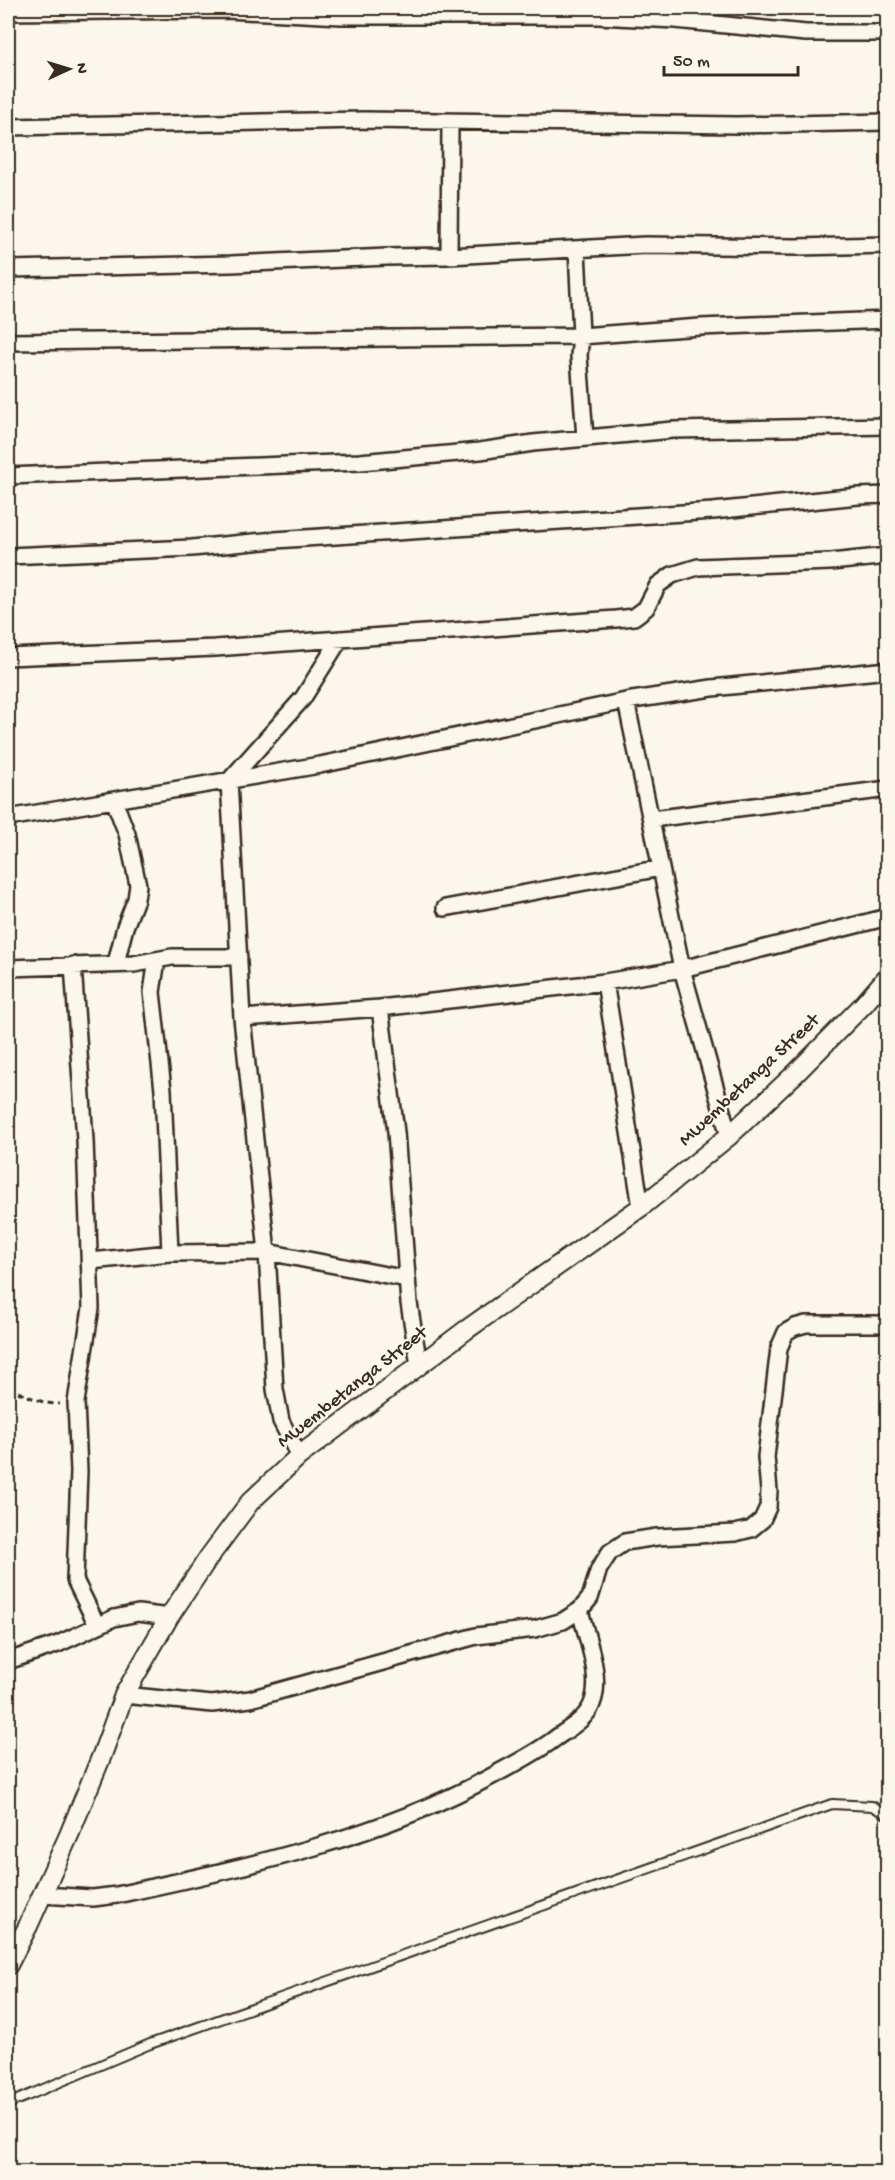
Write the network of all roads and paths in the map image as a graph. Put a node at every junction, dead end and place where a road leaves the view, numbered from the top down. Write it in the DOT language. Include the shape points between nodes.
graph roads {
  1 [pos="135,9"];
  2 [pos="8,12"];
  3 [pos="431,12"];
  4 [pos="548,12"];
  5 [pos="888,33"];
  6 [pos="450,122"];
  7 [pos="888,122"];
  8 [pos="8,127"];
  9 [pos="888,246"];
  10 [pos="577,249"];
  11 [pos="449,256"];
  12 [pos="8,269"];
  13 [pos="888,320"];
  14 [pos="581,336"];
  15 [pos="8,342"];
  16 [pos="888,426"];
  17 [pos="585,438"];
  18 [pos="8,476"];
  19 [pos="888,495"];
  20 [pos="8,556"];
  21 [pos="888,556"];
  22 [pos="340,639"];
  23 [pos="8,657"];
  24 [pos="888,670"];
  25 [pos="626,701"];
  26 [pos="229,781"];
  27 [pos="888,789"];
  28 [pos="114,800"];
  29 [pos="8,818"];
  30 [pos="652,819"];
  31 [pos="661,868"];
  32 [pos="445,908"];
  33 [pos="888,917"];
  34 [pos="239,957"];
  35 [pos="157,960"];
  36 [pos="116,963"];
  37 [pos="73,964"];
  38 [pos="8,968"];
  39 [pos="682,969"];
  40 [pos="888,976"];
  41 [pos="605,982"];
  42 [pos="380,1008"];
  43 [pos="242,1018"];
  44 [pos="729,1136"];
  45 [pos="641,1207"];
  46 [pos="267,1251"];
  47 [pos="170,1253"];
  48 [pos="90,1261"];
  49 [pos="407,1279"];
  50 [pos="888,1324"];
  51 [pos="419,1365"];
  52 [pos="8,1389"];
  53 [pos="76,1402"];
  54 [pos="299,1456"];
  55 [pos="580,1610"];
  56 [pos="169,1617"];
  57 [pos="97,1625"];
  58 [pos="8,1661"];
  59 [pos="124,1695"];
  60 [pos="888,1815"];
  61 [pos="42,1895"];
  62 [pos="8,1965"];
  63 [pos="8,2104"];
  1 -- 2 [label="street"];
  1 -- 3 [label="street" via="341,16"];
  3 -- 4 [label="street"];
  4 -- 5 [label="street" via="806,33"];
  6 -- 7 [label="street"];
  6 -- 8 [label="street" via="312,120"];
  6 -- 11 [label="street"];
  9 -- 10 [label="street" via="680,244"];
  10 -- 11 [label="street"];
  10 -- 14 [label="street"];
  11 -- 12 [label="street"];
  13 -- 14 [label="street"];
  14 -- 15 [label="street"];
  14 -- 17 [label="street"];
  16 -- 17 [label="street" via="673,430"];
  17 -- 18 [label="street" via="360,462"];
  19 -- 20 [label="street" via="192,548"];
  21 -- 22 [label="street" via="698,567 672,575 658,585 646,608 634,617"];
  22 -- 23 [label="street"];
  22 -- 26 [label="street" via="303,698"];
  24 -- 25 [label="street"];
  25 -- 26 [label="street"];
  25 -- 30 [label="street"];
  26 -- 28 [label="street"];
  26 -- 34 [label="street"];
  27 -- 30 [label="street"];
  28 -- 29 [label="street"];
  28 -- 36 [label="street" via="127,834 138,885"];
  30 -- 31 [label="street"];
  31 -- 32 [label="street"];
  31 -- 39 [label="street"];
  33 -- 39 [label="street"];
  34 -- 35 [label="street"];
  34 -- 43 [label="street"];
  35 -- 36 [label="street"];
  35 -- 47 [label="street" via="152,992 163,1090"];
  36 -- 37 [label="street"];
  37 -- 38 [label="street"];
  37 -- 48 [label="street"];
  39 -- 41 [label="street"];
  39 -- 44 [label="street"];
  40 -- 44 [label="street, Mwembetanga Street" via="796,1073"];
  41 -- 42 [label="street"];
  41 -- 45 [label="street"];
  42 -- 43 [label="street"];
  42 -- 49 [label="street" via="396,1132"];
  43 -- 46 [label="street"];
  44 -- 45 [label="street, Mwembetanga Street"];
  45 -- 51 [label="street, Mwembetanga Street"];
  46 -- 47 [label="street"];
  46 -- 49 [label="street"];
  46 -- 54 [label="street" via="275,1389 281,1420"];
  47 -- 48 [label="street"];
  48 -- 53 [label="street" via="91,1308"];
  49 -- 51 [label="street"];
  50 -- 55 [label="street" via="806,1324 786,1332 779,1348 766,1456 768,1507 762,1520 752,1529 735,1533 625,1542 610,1552 599,1569 590,1598"];
  51 -- 54 [label="street, Mwembetanga Street"];
  52 -- 53 [label="path" via="41,1402"];
  53 -- 57 [label="street" via="79,1471 75,1581"];
  54 -- 56 [label="street, Mwembetanga Street" via="250,1502"];
  55 -- 59 [label="street" via="563,1621 536,1629 476,1636 250,1699 212,1704"];
  55 -- 61 [label="street" via="597,1689 592,1706 581,1720 535,1753 462,1793 377,1828 259,1862 117,1895"];
  56 -- 57 [label="street" via="138,1613"];
  56 -- 59 [label="street, Mwembetanga Street"];
  57 -- 58 [label="street"];
  59 -- 61 [label="street, Mwembetanga Street"];
  60 -- 63 [label="lane" via="872,1806 832,1804 150,2044"];
  61 -- 62 [label="street, Mwembetanga Street"];
}
